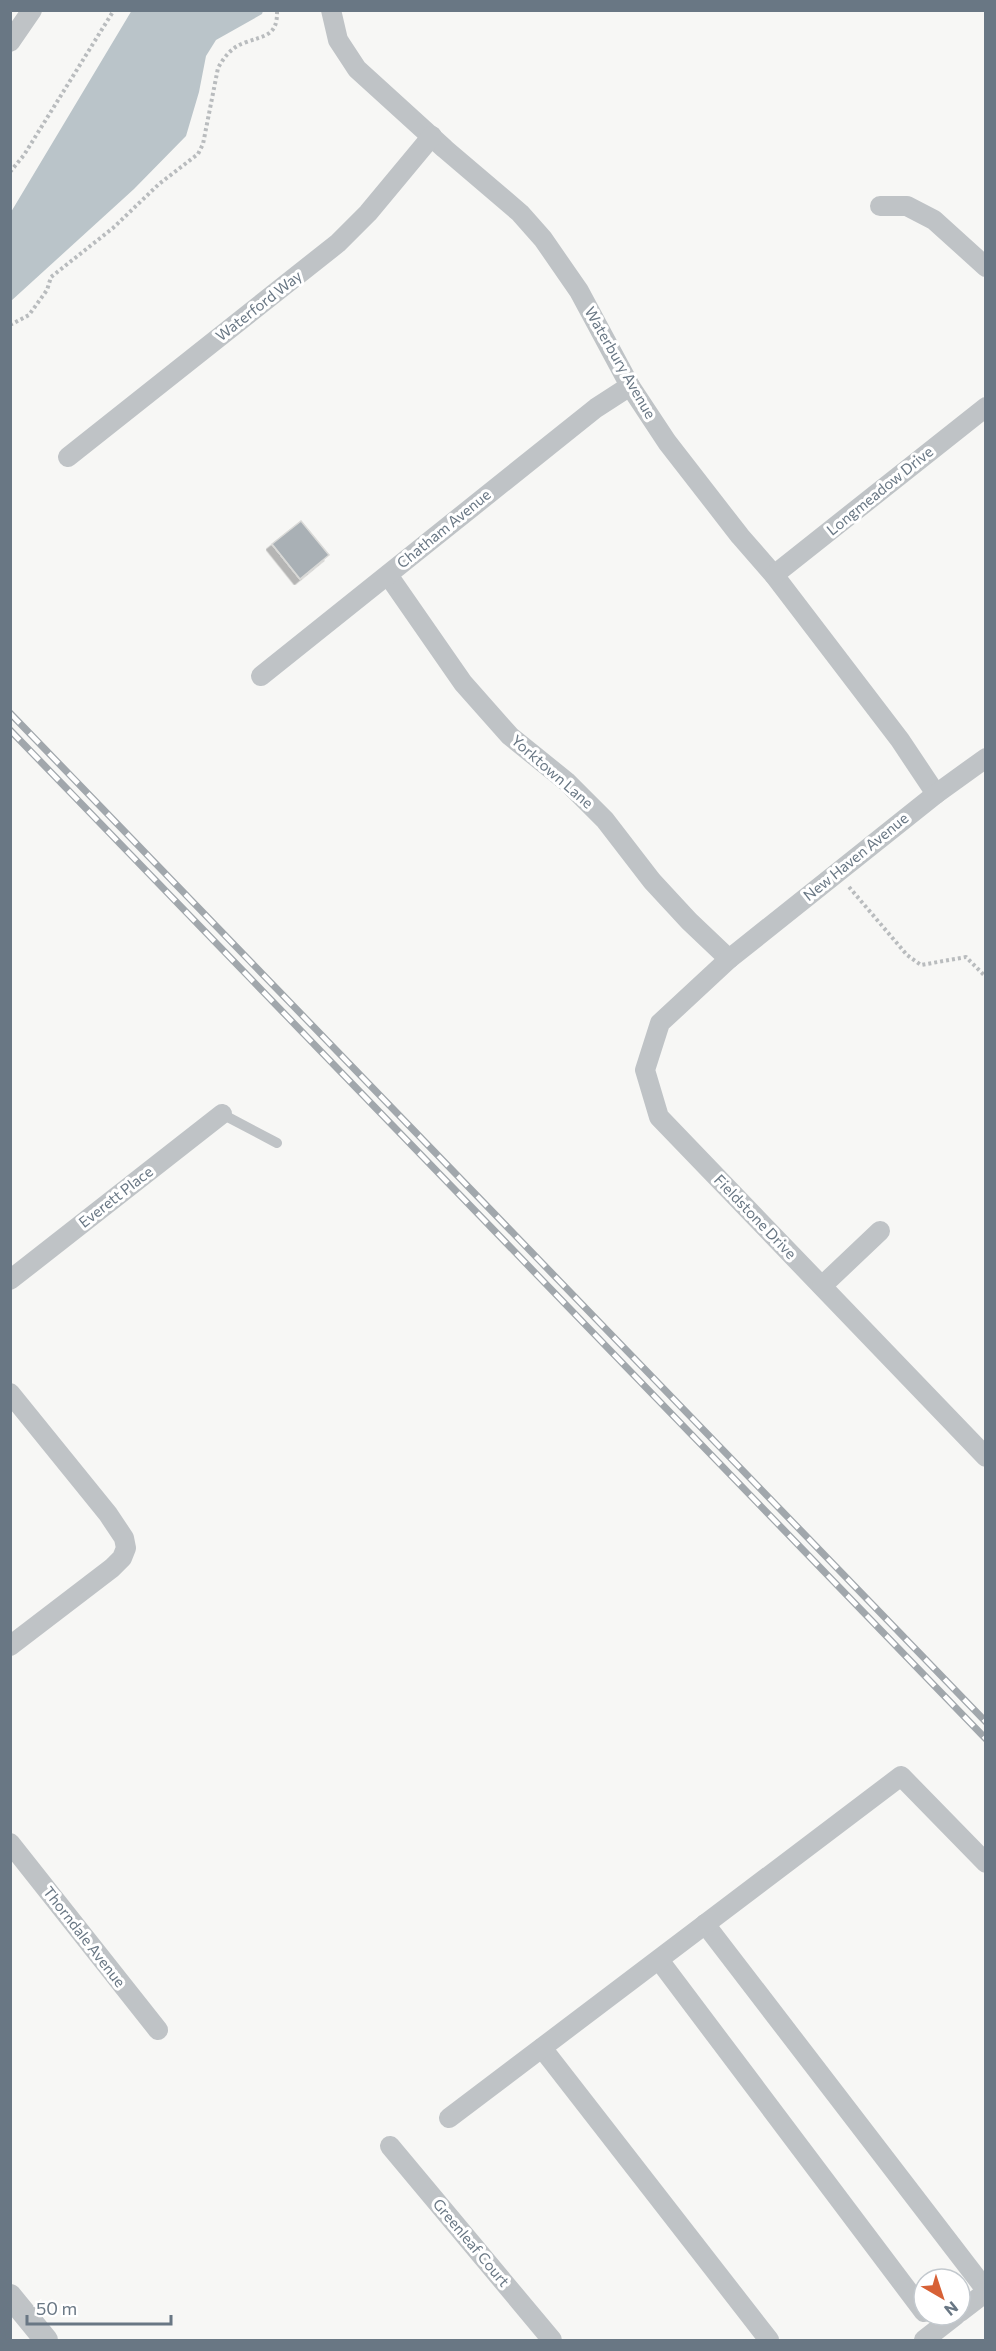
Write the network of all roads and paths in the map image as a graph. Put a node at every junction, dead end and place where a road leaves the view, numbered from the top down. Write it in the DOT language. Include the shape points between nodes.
graph roads {
  1 [pos="32,10"];
  2 [pos="114,10"];
  3 [pos="277,10"];
  4 [pos="331,10"];
  5 [pos="10,42"];
  6 [pos="432,136"];
  7 [pos="10,172"];
  8 [pos="880,206"];
  9 [pos="986,267"];
  10 [pos="10,325"];
  11 [pos="630,386"];
  12 [pos="986,407"];
  13 [pos="68,457"];
  14 [pos="388,575"];
  15 [pos="774,576"];
  16 [pos="261,676"];
  17 [pos="986,758"];
  18 [pos="936,794"];
  19 [pos="837,872"];
  20 [pos="729,959"];
  21 [pos="986,977"];
  22 [pos="222,1114"];
  23 [pos="278,1143"];
  24 [pos="880,1231"];
  25 [pos="10,1280"];
  26 [pos="822,1286"];
  27 [pos="10,1393"];
  28 [pos="986,1457"];
  29 [pos="10,1646"];
  30 [pos="10,1843"];
  31 [pos="986,1863"];
  32 [pos="705,1924"];
  33 [pos="659,1960"];
  34 [pos="158,2030"];
  35 [pos="542,2048"];
  36 [pos="449,2118"];
  37 [pos="390,2146"];
  38 [pos="986,2291"];
  39 [pos="10,2296"];
  40 [pos="912,2302"];
  41 [pos="972,2302"];
  42 [pos="46,2340"];
  43 [pos="552,2340"];
  44 [pos="769,2340"];
  1 -- 5 [label="street"];
  2 -- 7 [label="path"];
  3 -- 10 [label="path" via="275,28 266,37 243,43 223,58 198,154 51,277 47,290 29,315"];
  4 -- 6 [label="street, Waterbury Avenue" via="338,40 357,69"];
  6 -- 11 [label="street, Waterbury Avenue" via="520,213 543,239 597,321"];
  6 -- 13 [label="street, Waterford Way" via="338,243"];
  8 -- 9 [label="street" via="907,206 934,220"];
  11 -- 14 [label="street, Chatham Avenue" via="596,408"];
  11 -- 15 [label="street, Waterbury Avenue" via="667,442"];
  12 -- 15 [label="street, Longmeadow Drive"];
  14 -- 16 [label="street, Chatham Avenue"];
  14 -- 20 [label="street, Yorktown Lane" via="463,682 510,736 605,820 652,881"];
  15 -- 18 [label="street, Waterbury Avenue" via="900,740"];
  17 -- 18 [label="street, New Haven Avenue"];
  18 -- 19 [label="street, New Haven Avenue"];
  19 -- 20 [label="street, New Haven Avenue"];
  19 -- 21 [label="path" via="900,947 921,965 966,957"];
  20 -- 26 [label="street, Fieldstone Drive" via="660,1023 645,1070 659,1118"];
  22 -- 23 [label="lane"];
  22 -- 25 [label="street, Everett Place"];
  24 -- 26 [label="street"];
  26 -- 28 [label="street, Fieldstone Drive"];
  27 -- 29 [label="street" via="108,1514 126,1548 112,1568"];
  30 -- 34 [label="street, Thorndale Avenue"];
  31 -- 32 [label="street" via="901,1776"];
  32 -- 33 [label="street"];
  32 -- 38 [label="street"];
  33 -- 35 [label="street"];
  33 -- 40 [label="street"];
  35 -- 36 [label="street"];
  35 -- 44 [label="street"];
  37 -- 43 [label="street, Greenleaf Court"];
  38 -- 41 [label="street"];
  39 -- 42 [label="street"];
}
